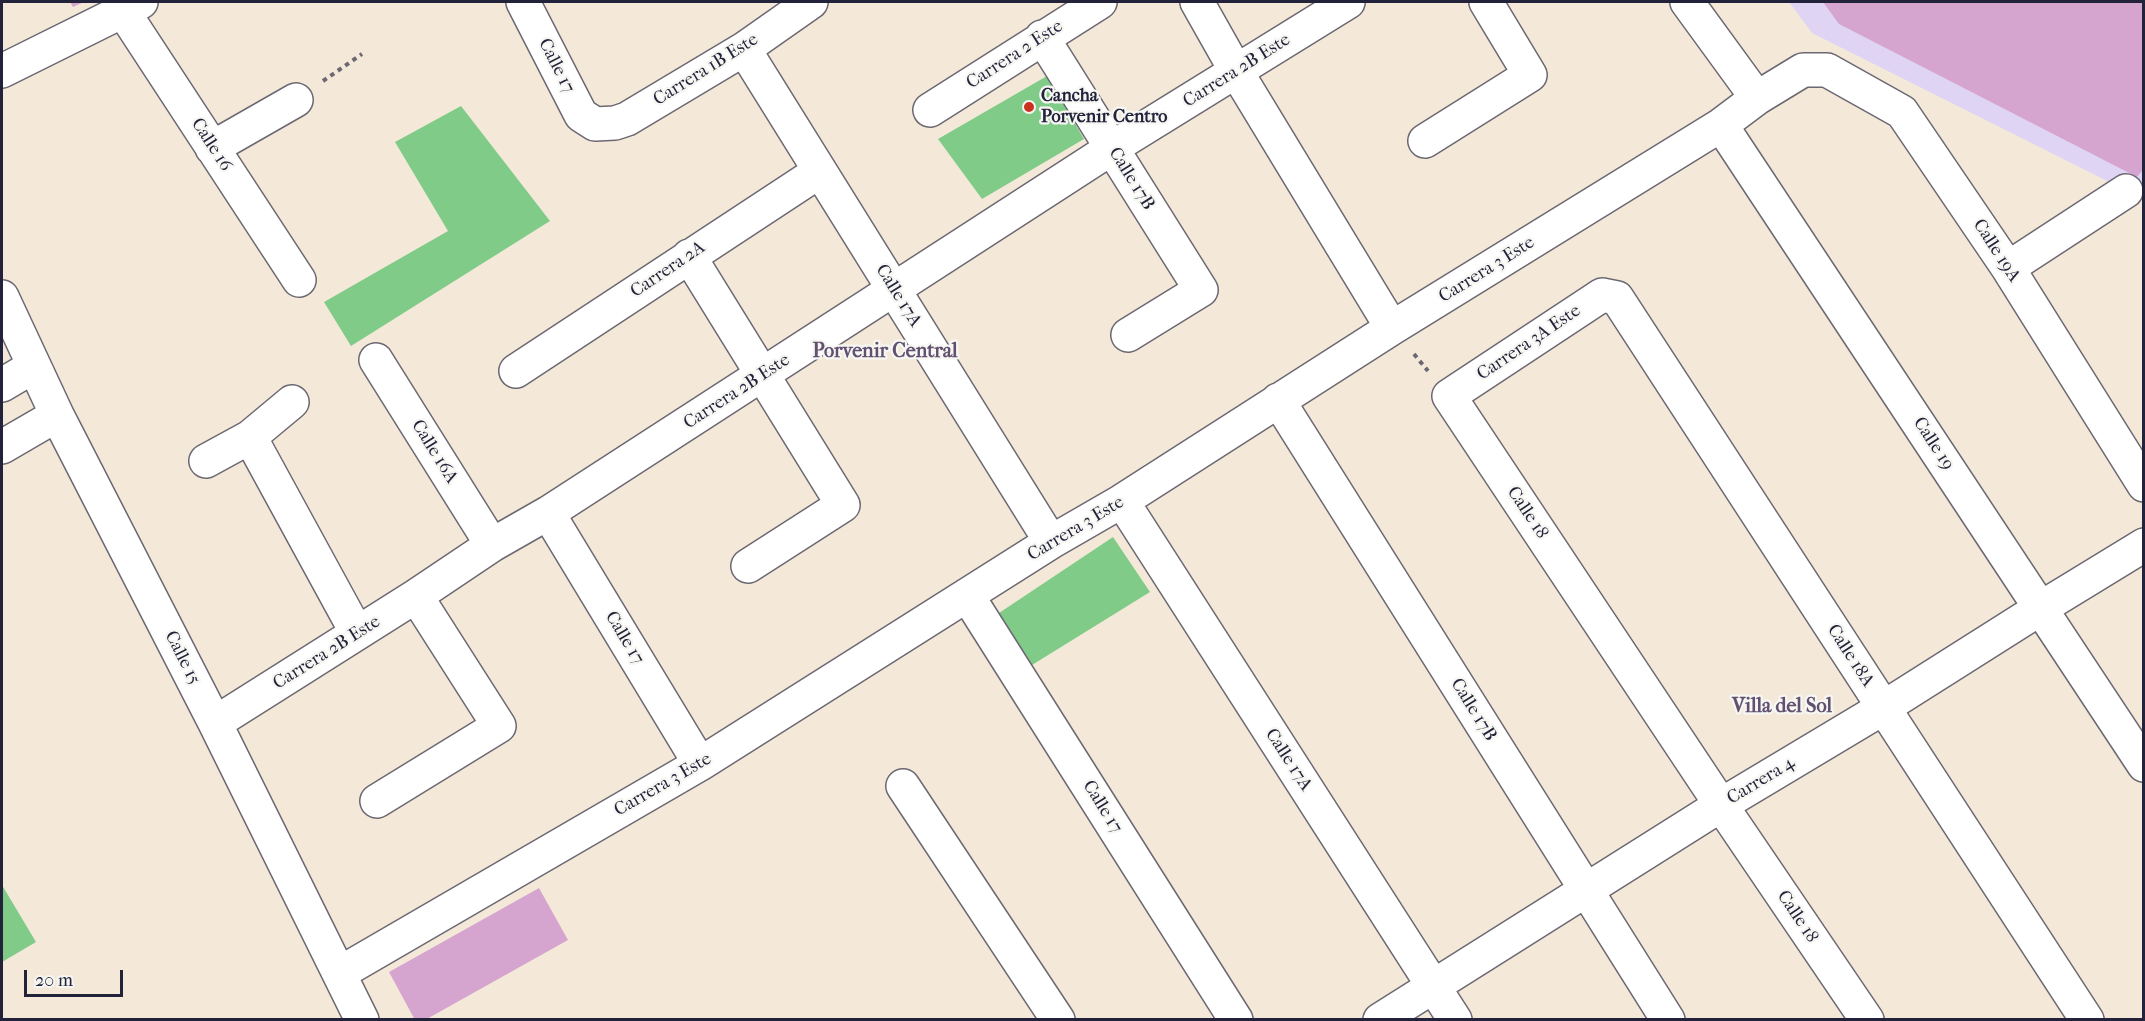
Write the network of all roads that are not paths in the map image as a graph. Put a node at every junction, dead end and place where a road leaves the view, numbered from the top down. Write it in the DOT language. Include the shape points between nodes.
graph roads {
  1 [pos="523,2"];
  2 [pos="811,2"];
  3 [pos="1100,2"];
  4 [pos="1197,2"];
  5 [pos="1348,2"];
  6 [pos="1486,2"];
  7 [pos="1687,2"];
  8 [pos="132,6"];
  9 [pos="1042,37"];
  10 [pos="744,49"];
  11 [pos="1803,70"];
  12 [pos="2,71"];
  13 [pos="1236,71"];
  14 [pos="1757,98"];
  15 [pos="296,100"];
  16 [pos="930,110"];
  17 [pos="595,124"];
  18 [pos="1721,124"];
  19 [pos="1425,141"];
  20 [pos="212,148"];
  21 [pos="1112,148"];
  22 [pos="820,171"];
  23 [pos="2126,190"];
  24 [pos="689,256"];
  25 [pos="2008,268"];
  26 [pos="299,280"];
  27 [pos="894,290"];
  28 [pos="1610,296"];
  29 [pos="2,297"];
  30 [pos="1392,328"];
  31 [pos="1128,335"];
  32 [pos="376,360"];
  33 [pos="34,366"];
  34 [pos="516,371"];
  35 [pos="763,375"];
  36 [pos="2,385"];
  37 [pos="1449,396"];
  38 [pos="1278,400"];
  39 [pos="292,402"];
  40 [pos="57,415"];
  41 [pos="250,437"];
  42 [pos="2,447"];
  43 [pos="206,461"];
  44 [pos="2144,485"];
  45 [pos="1122,501"];
  46 [pos="548,513"];
  47 [pos="1051,542"];
  48 [pos="492,545"];
  49 [pos="2144,545"];
  50 [pos="748,566"];
  51 [pos="416,596"];
  52 [pos="967,596"];
  53 [pos="2041,608"];
  54 [pos="357,633"];
  55 [pos="1883,708"];
  56 [pos="216,723"];
  57 [pos="700,764"];
  58 [pos="2144,765"];
  59 [pos="903,786"];
  60 [pos="377,801"];
  61 [pos="1720,805"];
  62 [pos="1585,889"];
  63 [pos="340,973"];
  64 [pos="1433,986"];
  65 [pos="362,1020"];
  66 [pos="1058,1020"];
  67 [pos="1236,1020"];
  68 [pos="1380,1020"];
  69 [pos="1455,1020"];
  70 [pos="1668,1020"];
  71 [pos="1867,1020"];
  72 [pos="2087,1020"];
  1 -- 17 [label="street, Calle 17" via="581,115"];
  2 -- 10 [label="street, Carrera 1B Este"];
  3 -- 9 [label="street, Carrera 2 Este"];
  4 -- 13 [label="street"];
  5 -- 13 [label="street, Carrera 2B Este"];
  6 -- 19 [label="street" via="1530,75"];
  7 -- 14 [label="street"];
  8 -- 12 [label="street"];
  8 -- 20 [label="street, Calle 16"];
  9 -- 16 [label="street, Carrera 2 Este"];
  9 -- 21 [label="street, Calle 17B"];
  10 -- 17 [label="street, Carrera 1B Este" via="627,118"];
  10 -- 22 [label="street, Calle 17A"];
  11 -- 14 [label="street, Carrera 3 Este"];
  11 -- 25 [label="street, Calle 19A" via="1827,70 1902,112"];
  13 -- 21 [label="street, Carrera 2B Este"];
  13 -- 30 [label="street"];
  14 -- 18 [label="street, Carrera 3 Este"];
  15 -- 20 [label="street"];
  18 -- 30 [label="street, Carrera 3 Este"];
  18 -- 53 [label="street, Calle 19"];
  20 -- 26 [label="street, Calle 16"];
  21 -- 27 [label="street, Carrera 2B Este"];
  21 -- 31 [label="street, Calle 17B" via="1201,290"];
  22 -- 24 [label="street, Carrera 2A"];
  22 -- 27 [label="street, Calle 17A"];
  23 -- 25 [label="street"];
  24 -- 34 [label="street, Carrera 2A"];
  24 -- 35 [label="street"];
  25 -- 44 [label="street, Calle 19A"];
  27 -- 35 [label="street, Carrera 2B Este"];
  27 -- 47 [label="street, Calle 17A"];
  28 -- 37 [label="street, Carrera 3A Este" via="1602,295"];
  28 -- 55 [label="street, Calle 18A" via="1617,298 1624,308"];
  29 -- 33 [label="street, Calle 15"];
  30 -- 38 [label="street, Carrera 3 Este"];
  32 -- 48 [label="street, Calle 16A"];
  33 -- 36 [label="street"];
  33 -- 40 [label="street, Calle 15"];
  35 -- 46 [label="street, Carrera 2B Este"];
  35 -- 50 [label="street" via="843,505"];
  37 -- 61 [label="street, Calle 18"];
  38 -- 45 [label="street, Carrera 3 Este"];
  38 -- 62 [label="street, Calle 17B"];
  39 -- 41 [label="street"];
  40 -- 42 [label="street"];
  40 -- 56 [label="street, Calle 15"];
  41 -- 43 [label="street"];
  41 -- 54 [label="street"];
  45 -- 47 [label="street, Carrera 3 Este"];
  45 -- 64 [label="street, Calle 17A"];
  46 -- 48 [label="street, Carrera 2B Este"];
  46 -- 57 [label="street, Calle 17"];
  47 -- 52 [label="street, Carrera 3 Este"];
  48 -- 51 [label="street, Carrera 2B Este"];
  49 -- 53 [label="street, Carrera 4"];
  51 -- 54 [label="street, Carrera 2B Este"];
  51 -- 60 [label="street" via="499,726"];
  52 -- 57 [label="street, Carrera 3 Este"];
  52 -- 67 [label="street, Calle 17"];
  53 -- 55 [label="street, Carrera 4"];
  53 -- 58 [label="street, Calle 19"];
  54 -- 56 [label="street, Carrera 2B Este"];
  55 -- 61 [label="street, Carrera 4"];
  55 -- 72 [label="street, Calle 18A"];
  56 -- 63 [label="street, Calle 15"];
  57 -- 63 [label="street, Carrera 3 Este"];
  59 -- 66 [label="street"];
  61 -- 62 [label="street, Carrera 4"];
  61 -- 71 [label="street, Calle 18"];
  62 -- 64 [label="street, Carrera 4"];
  62 -- 70 [label="street, Calle 17B"];
  63 -- 65 [label="street, Calle 15"];
  64 -- 68 [label="street, Carrera 4"];
  64 -- 69 [label="street, Calle 17A"];
}
